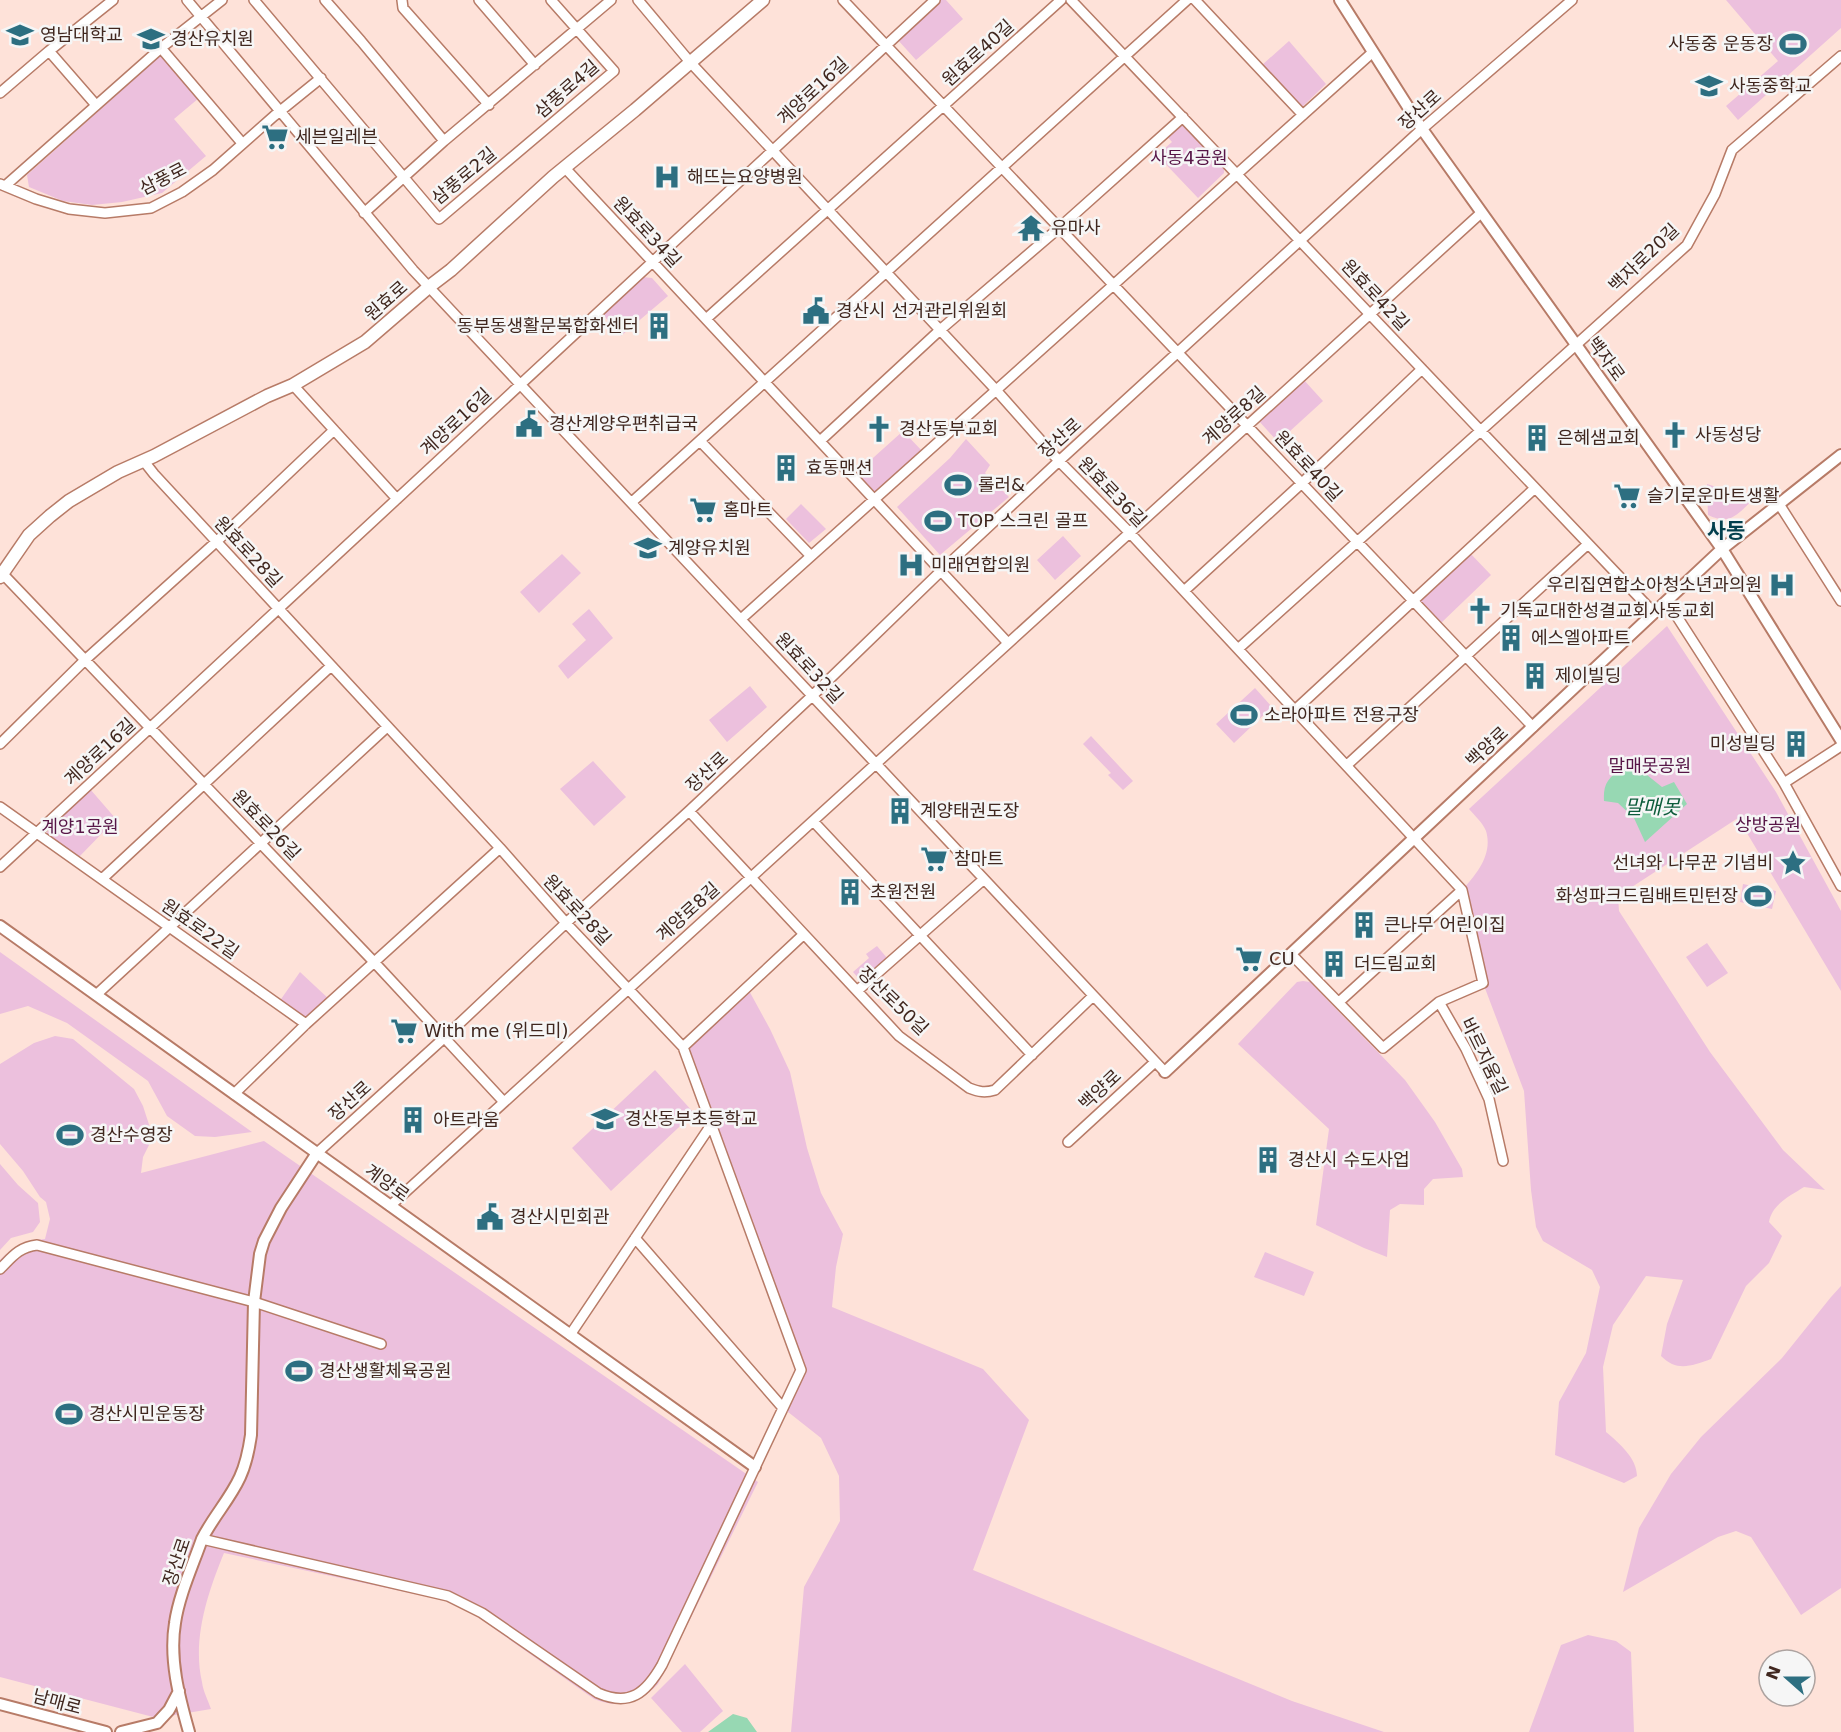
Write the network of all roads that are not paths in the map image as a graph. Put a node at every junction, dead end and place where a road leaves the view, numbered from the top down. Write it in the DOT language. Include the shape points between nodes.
graph roads {
  1 [pos="113,0"];
  2 [pos="187,0"];
  3 [pos="222,0"];
  4 [pos="255,0"];
  5 [pos="325,0"];
  6 [pos="478,0"];
  7 [pos="551,0"];
  8 [pos="611,0"];
  9 [pos="638,0"];
  10 [pos="764,0"];
  11 [pos="843,0"];
  12 [pos="935,0"];
  13 [pos="1061,0"];
  14 [pos="1071,0"];
  15 [pos="1187,0"];
  16 [pos="1195,0"];
  17 [pos="1340,0"];
  18 [pos="1572,0"];
  19 [pos="402,1"];
  20 [pos="201,16"];
  21 [pos="576,28"];
  22 [pos="886,46"];
  23 [pos="161,48"];
  24 [pos="49,51"];
  25 [pos="1373,52"];
  26 [pos="1125,56"];
  27 [pos="1841,56"];
  28 [pos="690,62"];
  29 [pos="536,65"];
  30 [pos="321,78"];
  31 [pos="0,93"];
  32 [pos="96,105"];
  33 [pos="489,105"];
  34 [pos="944,106"];
  35 [pos="279,112"];
  36 [pos="1303,115"];
  37 [pos="1183,117"];
  38 [pos="1422,129"];
  39 [pos="444,141"];
  40 [pos="242,143"];
  41 [pos="525,147"];
  42 [pos="773,151"];
  43 [pos="1002,167"];
  44 [pos="565,168"];
  45 [pos="1237,174"];
  46 [pos="404,178"];
  47 [pos="3,185"];
  48 [pos="828,210"];
  49 [pos="364,213"];
  50 [pos="1481,213"];
  51 [pos="1059,228"];
  52 [pos="1300,240"];
  53 [pos="653,262"];
  54 [pos="886,272"];
  55 [pos="1114,285"];
  56 [pos="430,286"];
  57 [pos="1370,314"];
  58 [pos="706,320"];
  59 [pos="940,330"];
  60 [pos="1575,345"];
  61 [pos="1178,353"];
  62 [pos="1422,369"];
  63 [pos="765,382"];
  64 [pos="521,384"];
  65 [pos="293,385"];
  66 [pos="996,390"];
  67 [pos="1248,426"];
  68 [pos="333,430"];
  69 [pos="1480,430"];
  70 [pos="700,441"];
  71 [pos="820,441"];
  72 [pos="1841,455"];
  73 [pos="144,460"];
  74 [pos="1059,461"];
  75 [pos="1302,483"];
  76 [pos="1535,488"];
  77 [pos="397,499"];
  78 [pos="874,499"];
  79 [pos="632,502"];
  80 [pos="1779,504"];
  81 [pos="1130,533"];
  82 [pos="1357,541"];
  83 [pos="216,542"];
  84 [pos="1588,544"];
  85 [pos="1722,549"];
  86 [pos="811,556"];
  87 [pos="940,571"];
  88 [pos="1,574"];
  89 [pos="1184,591"];
  90 [pos="1413,600"];
  91 [pos="1666,601"];
  92 [pos="1841,601"];
  93 [pos="278,609"];
  94 [pos="1654,613"];
  95 [pos="741,619"];
  96 [pos="1008,644"];
  97 [pos="1238,649"];
  98 [pos="1465,656"];
  99 [pos="86,660"];
  100 [pos="331,666"];
  101 [pos="812,696"];
  102 [pos="1295,710"];
  103 [pos="387,727"];
  104 [pos="1533,727"];
  105 [pos="150,728"];
  106 [pos="1841,740"];
  107 [pos="0,744"];
  108 [pos="1841,746"];
  109 [pos="876,764"];
  110 [pos="1347,765"];
  111 [pos="203,783"];
  112 [pos="1784,783"];
  113 [pos="0,807"];
  114 [pos="689,811"];
  115 [pos="813,821"];
  116 [pos="37,833"];
  117 [pos="1414,838"];
  118 [pos="261,843"];
  119 [pos="500,848"];
  120 [pos="0,867"];
  121 [pos="751,877"];
  122 [pos="102,879"];
  123 [pos="984,879"];
  124 [pos="1841,886"];
  125 [pos="1462,890"];
  126 [pos="566,923"];
  127 [pos="0,926"];
  128 [pos="169,927"];
  129 [pos="804,934"];
  130 [pos="920,936"];
  131 [pos="1292,954"];
  132 [pos="375,963"];
  133 [pos="628,988"];
  134 [pos="857,991"];
  135 [pos="96,995"];
  136 [pos="1093,996"];
  137 [pos="1339,1002"];
  138 [pos="1439,1002"];
  139 [pos="306,1024"];
  140 [pos="444,1038"];
  141 [pos="683,1047"];
  142 [pos="1032,1055"];
  143 [pos="1155,1062"];
  144 [pos="1165,1072"];
  145 [pos="234,1094"];
  146 [pos="504,1102"];
  147 [pos="711,1125"];
  148 [pos="1068,1142"];
  149 [pos="317,1153"];
  150 [pos="1503,1161"];
  151 [pos="390,1206"];
  152 [pos="635,1238"];
  153 [pos="0,1269"];
  154 [pos="255,1302"];
  155 [pos="570,1335"];
  156 [pos="381,1344"];
  157 [pos="783,1408"];
  158 [pos="755,1467"];
  159 [pos="202,1539"];
  160 [pos="179,1691"];
  161 [pos="0,1704"];
  162 [pos="106,1732"];
  163 [pos="121,1732"];
  164 [pos="189,1732"];
  1 -- 24 [label="street"];
  2 -- 20 [label="street"];
  3 -- 20 [label="street"];
  4 -- 30 [label="street"];
  5 -- 39 [label="street"];
  6 -- 29 [label="street"];
  7 -- 21 [label="street, 삼풍로4길"];
  8 -- 21 [label="street, 삼풍로2길"];
  9 -- 28 [label="street, 원효로36길"];
  10 -- 28 [label="main road, 원효로"];
  11 -- 22 [label="street, 원효로40길"];
  12 -- 22 [label="street, 계양로16길"];
  13 -- 34 [label="street, 원효로40길"];
  14 -- 26 [label="street, 원효로42길"];
  15 -- 26 [label="street"];
  16 -- 36 [label="street"];
  17 -- 25 [label="street, 백자로"];
  18 -- 38 [label="street, 장산로"];
  19 -- 33 [label="street" via="403,8"];
  20 -- 23 [label="street, 삼풍로"];
  20 -- 35 [label="street"];
  21 -- 29 [label="street, 삼풍로2길"];
  21 -- 41 [label="street, 삼풍로4길" via="614,70"];
  22 -- 34 [label="street, 원효로40길"];
  22 -- 42 [label="street, 계양로16길"];
  23 -- 32 [label="street, 삼풍로"];
  23 -- 40 [label="street"];
  24 -- 31 [label="street"];
  24 -- 32 [label="street"];
  25 -- 36 [label="street"];
  25 -- 38 [label="street, 백자로"];
  26 -- 37 [label="street, 원효로42길"];
  26 -- 43 [label="street"];
  27 -- 60 [label="street, 백자로20길" via="1732,150 1715,194 1687,244"];
  28 -- 42 [label="street, 원효로36길"];
  28 -- 44 [label="main road, 원효로"];
  29 -- 33 [label="street, 삼풍로2길"];
  30 -- 35 [label="street, 삼풍로"];
  30 -- 46 [label="street, 삼풍로2길"];
  32 -- 47 [label="street, 삼풍로"];
  33 -- 39 [label="street, 삼풍로2길"];
  34 -- 43 [label="street, 원효로40길"];
  34 -- 48 [label="street, 원효로40길"];
  35 -- 40 [label="street, 삼풍로"];
  35 -- 49 [label="street"];
  36 -- 45 [label="street"];
  37 -- 45 [label="street, 원효로42길"];
  37 -- 51 [label="street"];
  38 -- 50 [label="street, 백자로"];
  38 -- 52 [label="street, 장산로"];
  39 -- 46 [label="street, 삼풍로2길"];
  40 -- 47 [label="street, 삼풍로" via="213,170 152,208 105,213 69,209"];
  41 -- 46 [label="street, 삼풍로2길" via="439,219"];
  42 -- 48 [label="street, 원효로36길"];
  42 -- 53 [label="street, 계양로16길"];
  43 -- 51 [label="street, 원효로40길"];
  43 -- 54 [label="street"];
  44 -- 53 [label="street, 원효로34길"];
  44 -- 56 [label="main road, 원효로"];
  45 -- 52 [label="street, 원효로42길"];
  45 -- 55 [label="street"];
  46 -- 49 [label="street, 삼풍로2길"];
  48 -- 54 [label="street, 원효로36길"];
  48 -- 58 [label="street"];
  49 -- 56 [label="street"];
  50 -- 57 [label="street, 계양로8길"];
  50 -- 60 [label="street, 백자로"];
  51 -- 55 [label="street, 원효로40길"];
  51 -- 59 [label="street"];
  52 -- 57 [label="street, 원효로42길"];
  52 -- 61 [label="street, 장산로"];
  53 -- 58 [label="street, 원효로34길"];
  53 -- 64 [label="street, 계양로16길"];
  54 -- 59 [label="street, 원효로36길"];
  54 -- 63 [label="street"];
  55 -- 61 [label="street, 원효로40길"];
  55 -- 66 [label="street"];
  56 -- 64 [label="street, 원효로32길"];
  56 -- 65 [label="main road, 원효로" via="365,342"];
  57 -- 62 [label="street, 원효로42길"];
  57 -- 67 [label="street, 계양로8길"];
  58 -- 63 [label="street, 원효로34길"];
  59 -- 66 [label="street, 원효로36길"];
  59 -- 71 [label="street"];
  60 -- 69 [label="street, 백자로20길"];
  60 -- 85 [label="street, 백자로"];
  61 -- 67 [label="street, 원효로40길"];
  61 -- 74 [label="street, 장산로"];
  62 -- 69 [label="street, 원효로42길"];
  62 -- 75 [label="street"];
  63 -- 70 [label="street"];
  63 -- 71 [label="street, 원효로34길"];
  64 -- 77 [label="street, 계양로16길"];
  64 -- 79 [label="street, 원효로32길"];
  65 -- 68 [label="street"];
  65 -- 73 [label="main road, 원효로"];
  66 -- 74 [label="street, 원효로36길"];
  66 -- 78 [label="street"];
  67 -- 75 [label="street, 원효로40길"];
  67 -- 81 [label="street, 계양로8길"];
  68 -- 77 [label="street"];
  68 -- 83 [label="street"];
  69 -- 76 [label="street, 원효로42길"];
  69 -- 82 [label="street, 백자로20길"];
  70 -- 79 [label="street"];
  70 -- 86 [label="street"];
  71 -- 78 [label="street, 원효로34길"];
  72 -- 80 [label="street, 백양로"];
  73 -- 83 [label="street, 원효로28길"];
  73 -- 88 [label="main road, 원효로" via="79,495 50,516 29,536"];
  74 -- 81 [label="street, 원효로36길"];
  74 -- 87 [label="street, 장산로"];
  75 -- 82 [label="street, 원효로40길"];
  75 -- 89 [label="street"];
  76 -- 84 [label="street, 원효로42길"];
  76 -- 90 [label="street"];
  77 -- 93 [label="street, 계양로16길"];
  78 -- 86 [label="street"];
  78 -- 87 [label="street, 원효로34길"];
  79 -- 95 [label="street, 원효로32길"];
  80 -- 85 [label="street, 백양로"];
  80 -- 92 [label="street"];
  81 -- 89 [label="street, 원효로36길"];
  81 -- 96 [label="street, 계양로8길"];
  82 -- 90 [label="street, 원효로40길"];
  82 -- 97 [label="street, 백자로20길"];
  83 -- 93 [label="street, 원효로28길"];
  83 -- 99 [label="street"];
  84 -- 94 [label="street, 원효로42길"];
  84 -- 98 [label="street"];
  85 -- 91 [label="street, 백양로"];
  85 -- 106 [label="street, 백자로"];
  86 -- 95 [label="street"];
  87 -- 96 [label="street"];
  87 -- 101 [label="street, 장산로"];
  88 -- 99 [label="street, 원효로26길"];
  89 -- 97 [label="street, 원효로36길"];
  90 -- 98 [label="street, 원효로40길"];
  90 -- 102 [label="street"];
  91 -- 94 [label="street, 백양로"];
  91 -- 112 [label="street"];
  93 -- 100 [label="street, 원효로28길"];
  93 -- 105 [label="street, 계양로16길"];
  94 -- 104 [label="street, 백양로"];
  95 -- 101 [label="street, 원효로32길"];
  96 -- 109 [label="street, 계양로8길"];
  97 -- 102 [label="street, 원효로36길"];
  98 -- 104 [label="street, 원효로40길"];
  98 -- 110 [label="street"];
  99 -- 105 [label="street, 원효로26길"];
  99 -- 107 [label="street"];
  100 -- 103 [label="street, 원효로28길"];
  100 -- 111 [label="street"];
  101 -- 109 [label="street, 원효로32길"];
  101 -- 114 [label="street, 장산로"];
  102 -- 110 [label="street, 원효로36길"];
  103 -- 118 [label="street"];
  103 -- 119 [label="street, 원효로28길"];
  104 -- 117 [label="street, 백양로"];
  105 -- 111 [label="street, 원효로26길"];
  105 -- 116 [label="street, 계양로16길"];
  108 -- 112 [label="street"];
  109 -- 115 [label="street, 계양로8길"];
  109 -- 123 [label="street, 원효로32길"];
  110 -- 117 [label="street, 원효로36길"];
  111 -- 118 [label="street, 원효로26길"];
  111 -- 122 [label="street"];
  112 -- 124 [label="street"];
  113 -- 116 [label="street, 원효로22길"];
  114 -- 121 [label="street, 장산로50길"];
  114 -- 126 [label="street, 장산로"];
  115 -- 121 [label="street, 계양로8길"];
  115 -- 130 [label="street"];
  116 -- 120 [label="street, 계양로16길"];
  116 -- 122 [label="street, 원효로22길"];
  117 -- 125 [label="street, 원효로36길"];
  117 -- 131 [label="street, 백양로"];
  118 -- 128 [label="street"];
  118 -- 132 [label="street, 원효로26길"];
  119 -- 126 [label="street, 원효로28길"];
  119 -- 132 [label="street"];
  121 -- 129 [label="street, 장산로50길"];
  121 -- 133 [label="street, 계양로8길"];
  122 -- 128 [label="street, 원효로22길"];
  123 -- 130 [label="street"];
  123 -- 136 [label="street, 원효로32길"];
  125 -- 137 [label="street"];
  125 -- 138 [label="street" via="1483,983"];
  126 -- 133 [label="street, 원효로28길"];
  126 -- 140 [label="street, 장산로"];
  127 -- 135 [label="street, 계양로"];
  128 -- 135 [label="street"];
  128 -- 139 [label="street, 원효로22길"];
  129 -- 134 [label="street, 장산로50길"];
  129 -- 141 [label="street"];
  130 -- 134 [label="street"];
  130 -- 142 [label="street"];
  131 -- 137 [label="street"];
  131 -- 144 [label="street, 백양로"];
  132 -- 139 [label="street"];
  132 -- 140 [label="street, 원효로26길"];
  133 -- 141 [label="street, 원효로28길"];
  133 -- 146 [label="street, 계양로8길"];
  134 -- 142 [label="street, 장산로50길" via="900,1035 978,1092 995,1090"];
  135 -- 145 [label="street, 계양로"];
  136 -- 142 [label="street, 장산로50길"];
  136 -- 143 [label="street, 원효로32길"];
  137 -- 138 [label="street" via="1383,1048"];
  138 -- 150 [label="street, 바르지움길" via="1489,1099"];
  139 -- 145 [label="street"];
  140 -- 146 [label="street, 원효로26길"];
  140 -- 149 [label="street, 장산로"];
  141 -- 147 [label="street, 원효로28길"];
  143 -- 144 [label="street, 원효로32길"];
  143 -- 148 [label="street, 백양로"];
  145 -- 149 [label="street, 계양로"];
  146 -- 151 [label="street, 계양로8길"];
  147 -- 152 [label="street"];
  147 -- 157 [label="street, 원효로28길" via="801,1370"];
  149 -- 151 [label="street, 계양로"];
  149 -- 154 [label="street, 장산로" via="290,1192 264,1241"];
  151 -- 155 [label="street, 계양로"];
  152 -- 155 [label="street"];
  152 -- 157 [label="street"];
  153 -- 154 [label="street" via="18,1250 37,1245"];
  154 -- 156 [label="street"];
  154 -- 159 [label="street, 장산로" via="249,1449 240,1478"];
  155 -- 158 [label="street, 계양로"];
  157 -- 158 [label="street, 원효로28길"];
  158 -- 159 [label="street, 원효로28길" via="662,1665 644,1690 626,1698 598,1692 482,1613 448,1596"];
  159 -- 160 [label="street, 장산로" via="175,1620 173,1656"];
  160 -- 163 [label="street" via="157,1723"];
  160 -- 164 [label="street, 장산로"];
  161 -- 162 [label="street, 남매로"];
}
